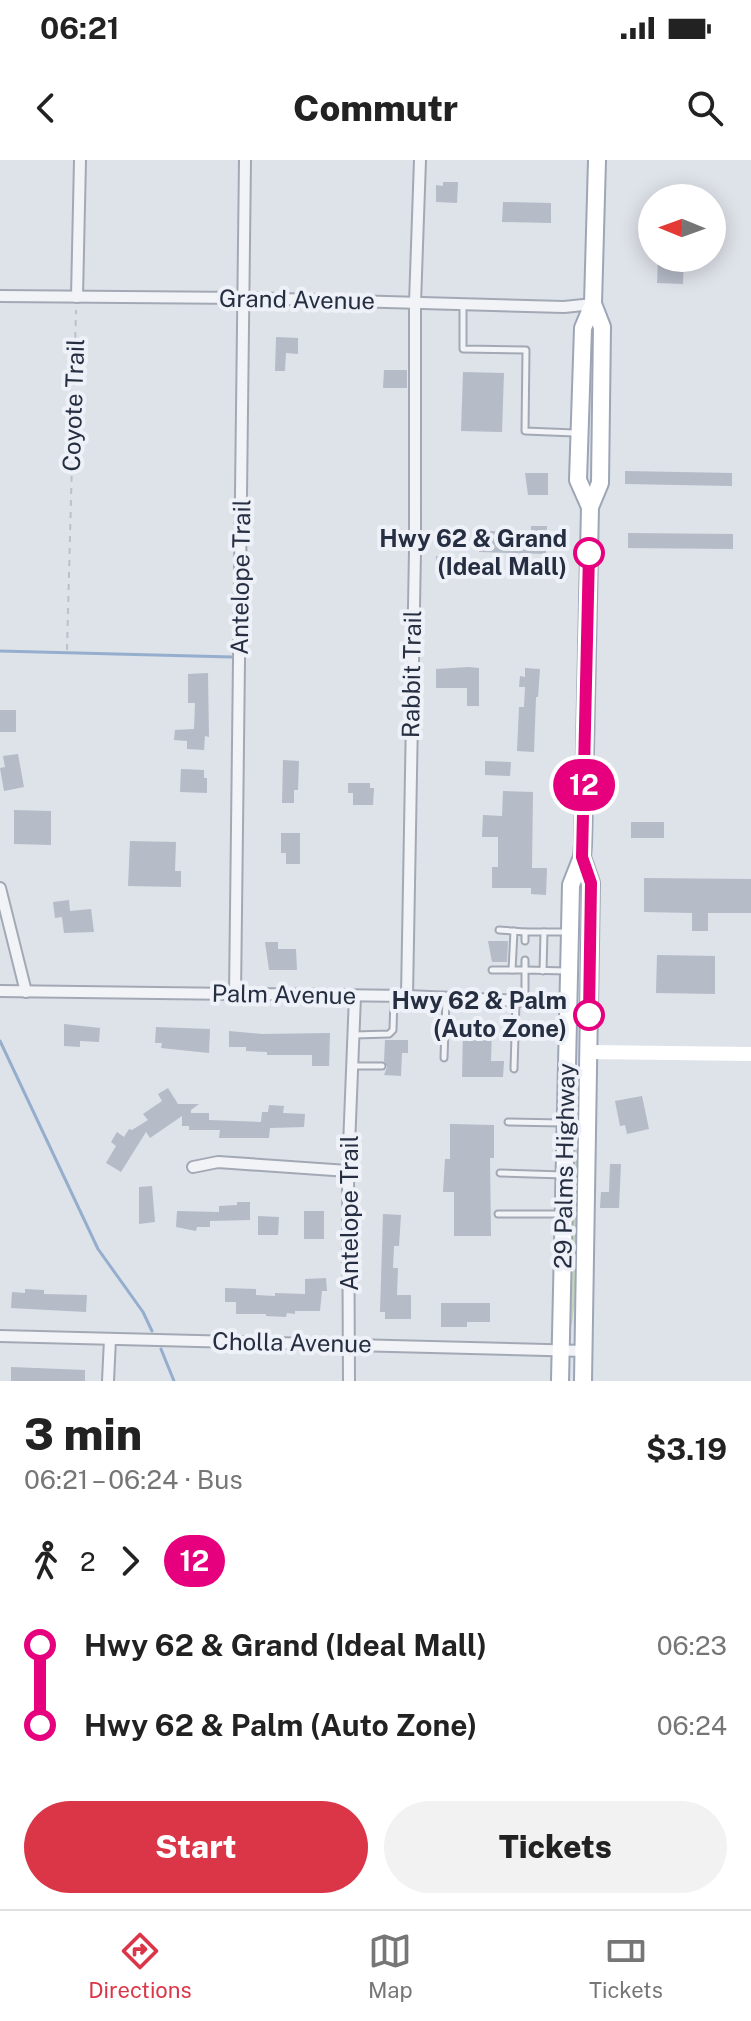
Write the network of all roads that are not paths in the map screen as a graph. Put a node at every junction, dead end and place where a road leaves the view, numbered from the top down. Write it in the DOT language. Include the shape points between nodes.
graph roads {
  1 [pos="80,160"];
  2 [pos="245,160"];
  3 [pos="420,160"];
  4 [pos="597,160"];
  5 [pos="0,296"];
  6 [pos="77,297"];
  7 [pos="245,298"];
  8 [pos="415,303"];
  9 [pos="463,304"];
  10 [pos="593,304"];
  11 [pos="580,433"];
  12 [pos="590,507"];
  13 [pos="582,857"];
  14 [pos="0,888"];
  15 [pos="499,930"];
  16 [pos="514,931"];
  17 [pos="525,932"];
  18 [pos="544,932"];
  19 [pos="570,932"];
  20 [pos="525,941"];
  21 [pos="525,960"];
  22 [pos="492,970"];
  23 [pos="512,970"];
  24 [pos="525,970"];
  25 [pos="543,971"];
  26 [pos="569,971"];
  27 [pos="0,991"];
  28 [pos="26,992"];
  29 [pos="235,995"];
  30 [pos="355,996"];
  31 [pos="394,996"];
  32 [pos="407,996"];
  33 [pos="446,998"];
  34 [pos="520,1000"];
  35 [pos="568,1003"];
  36 [pos="353,1035"];
  37 [pos="589,1052"];
  38 [pos="751,1054"];
  39 [pos="444,1058"];
  40 [pos="352,1066"];
  41 [pos="382,1066"];
  42 [pos="514,1069"];
  43 [pos="508,1122"];
  44 [pos="566,1123"];
  45 [pos="588,1147"];
  46 [pos="193,1167"];
  47 [pos="348,1171"];
  48 [pos="500,1173"];
  49 [pos="564,1175"];
  50 [pos="498,1214"];
  51 [pos="564,1214"];
  52 [pos="0,1336"];
  53 [pos="110,1339"];
  54 [pos="350,1344"];
  55 [pos="560,1350"];
  56 [pos="584,1351"];
  57 [pos="108,1381"];
  58 [pos="349,1381"];
  59 [pos="560,1381"];
  60 [pos="583,1381"];
  1 -- 6 [label="street"];
  2 -- 7 [label="street, Antelope Trail"];
  3 -- 8 [label="street, Rabbit Trail"];
  4 -- 10 [label="main road, 29 Palms Highway"];
  5 -- 6 [label="street, Grand Avenue"];
  6 -- 7 [label="street, Grand Avenue"];
  7 -- 8 [label="street, Grand Avenue"];
  7 -- 29 [label="street, Antelope Trail"];
  8 -- 9 [label="street, Grand Avenue"];
  8 -- 32 [label="street, Rabbit Trail"];
  9 -- 10 [label="street, Grand Avenue"];
  9 -- 11 [label="lane" via="463,349 526,350 525,431"];
  10 -- 11 [label="main road, 29 Palms Highway" via="583,328"];
  10 -- 12 [label="main road, 29 Palms Highway" via="602,327 600,483"];
  11 -- 12 [label="main road, 29 Palms Highway" via="578,480"];
  12 -- 13 [label="main road, 29 Palms Highway"];
  13 -- 19 [label="main road, 29 Palms Highway" via="571,885"];
  13 -- 37 [label="main road, 29 Palms Highway" via="591,883"];
  14 -- 28 [label="street"];
  15 -- 16 [label="lane"];
  16 -- 17 [label="lane"];
  16 -- 23 [label="lane"];
  17 -- 18 [label="lane"];
  17 -- 20 [label="lane"];
  18 -- 19 [label="lane"];
  18 -- 25 [label="lane"];
  19 -- 26 [label="main road, 29 Palms Highway"];
  21 -- 24 [label="lane"];
  22 -- 23 [label="lane"];
  23 -- 24 [label="lane"];
  24 -- 25 [label="lane"];
  24 -- 34 [label="lane"];
  25 -- 26 [label="lane"];
  26 -- 35 [label="main road, 29 Palms Highway"];
  27 -- 28 [label="street, Palm Avenue"];
  28 -- 29 [label="street, Palm Avenue"];
  29 -- 30 [label="street, Palm Avenue"];
  30 -- 31 [label="street, Palm Avenue"];
  30 -- 36 [label="street, Antelope Trail"];
  31 -- 32 [label="street, Palm Avenue"];
  31 -- 36 [label="lane" via="389,1034"];
  32 -- 33 [label="street, Palm Avenue"];
  33 -- 34 [label="street, Palm Avenue"];
  33 -- 39 [label="lane"];
  34 -- 35 [label="street, Palm Avenue"];
  34 -- 42 [label="lane"];
  35 -- 44 [label="main road, 29 Palms Highway"];
  35 -- 45 [label="main road" via="577,1007 581,1135"];
  36 -- 40 [label="street, Antelope Trail"];
  37 -- 38 [label="street"];
  37 -- 45 [label="main road, 29 Palms Highway"];
  40 -- 41 [label="lane"];
  40 -- 47 [label="street, Antelope Trail"];
  43 -- 44 [label="lane"];
  44 -- 49 [label="main road, 29 Palms Highway"];
  45 -- 56 [label="main road, 29 Palms Highway"];
  46 -- 47 [label="street" via="218,1162"];
  47 -- 54 [label="street, Antelope Trail"];
  48 -- 49 [label="lane"];
  49 -- 51 [label="main road, 29 Palms Highway"];
  50 -- 51 [label="lane"];
  51 -- 55 [label="main road, 29 Palms Highway"];
  52 -- 53 [label="street, Cholla Avenue"];
  53 -- 54 [label="street, Cholla Avenue"];
  53 -- 57 [label="street"];
  54 -- 55 [label="street, Cholla Avenue"];
  54 -- 58 [label="street, Antelope Trail"];
  55 -- 56 [label="street, Cholla Avenue"];
  55 -- 59 [label="main road, 29 Palms Highway"];
  56 -- 60 [label="main road, 29 Palms Highway"];
}
